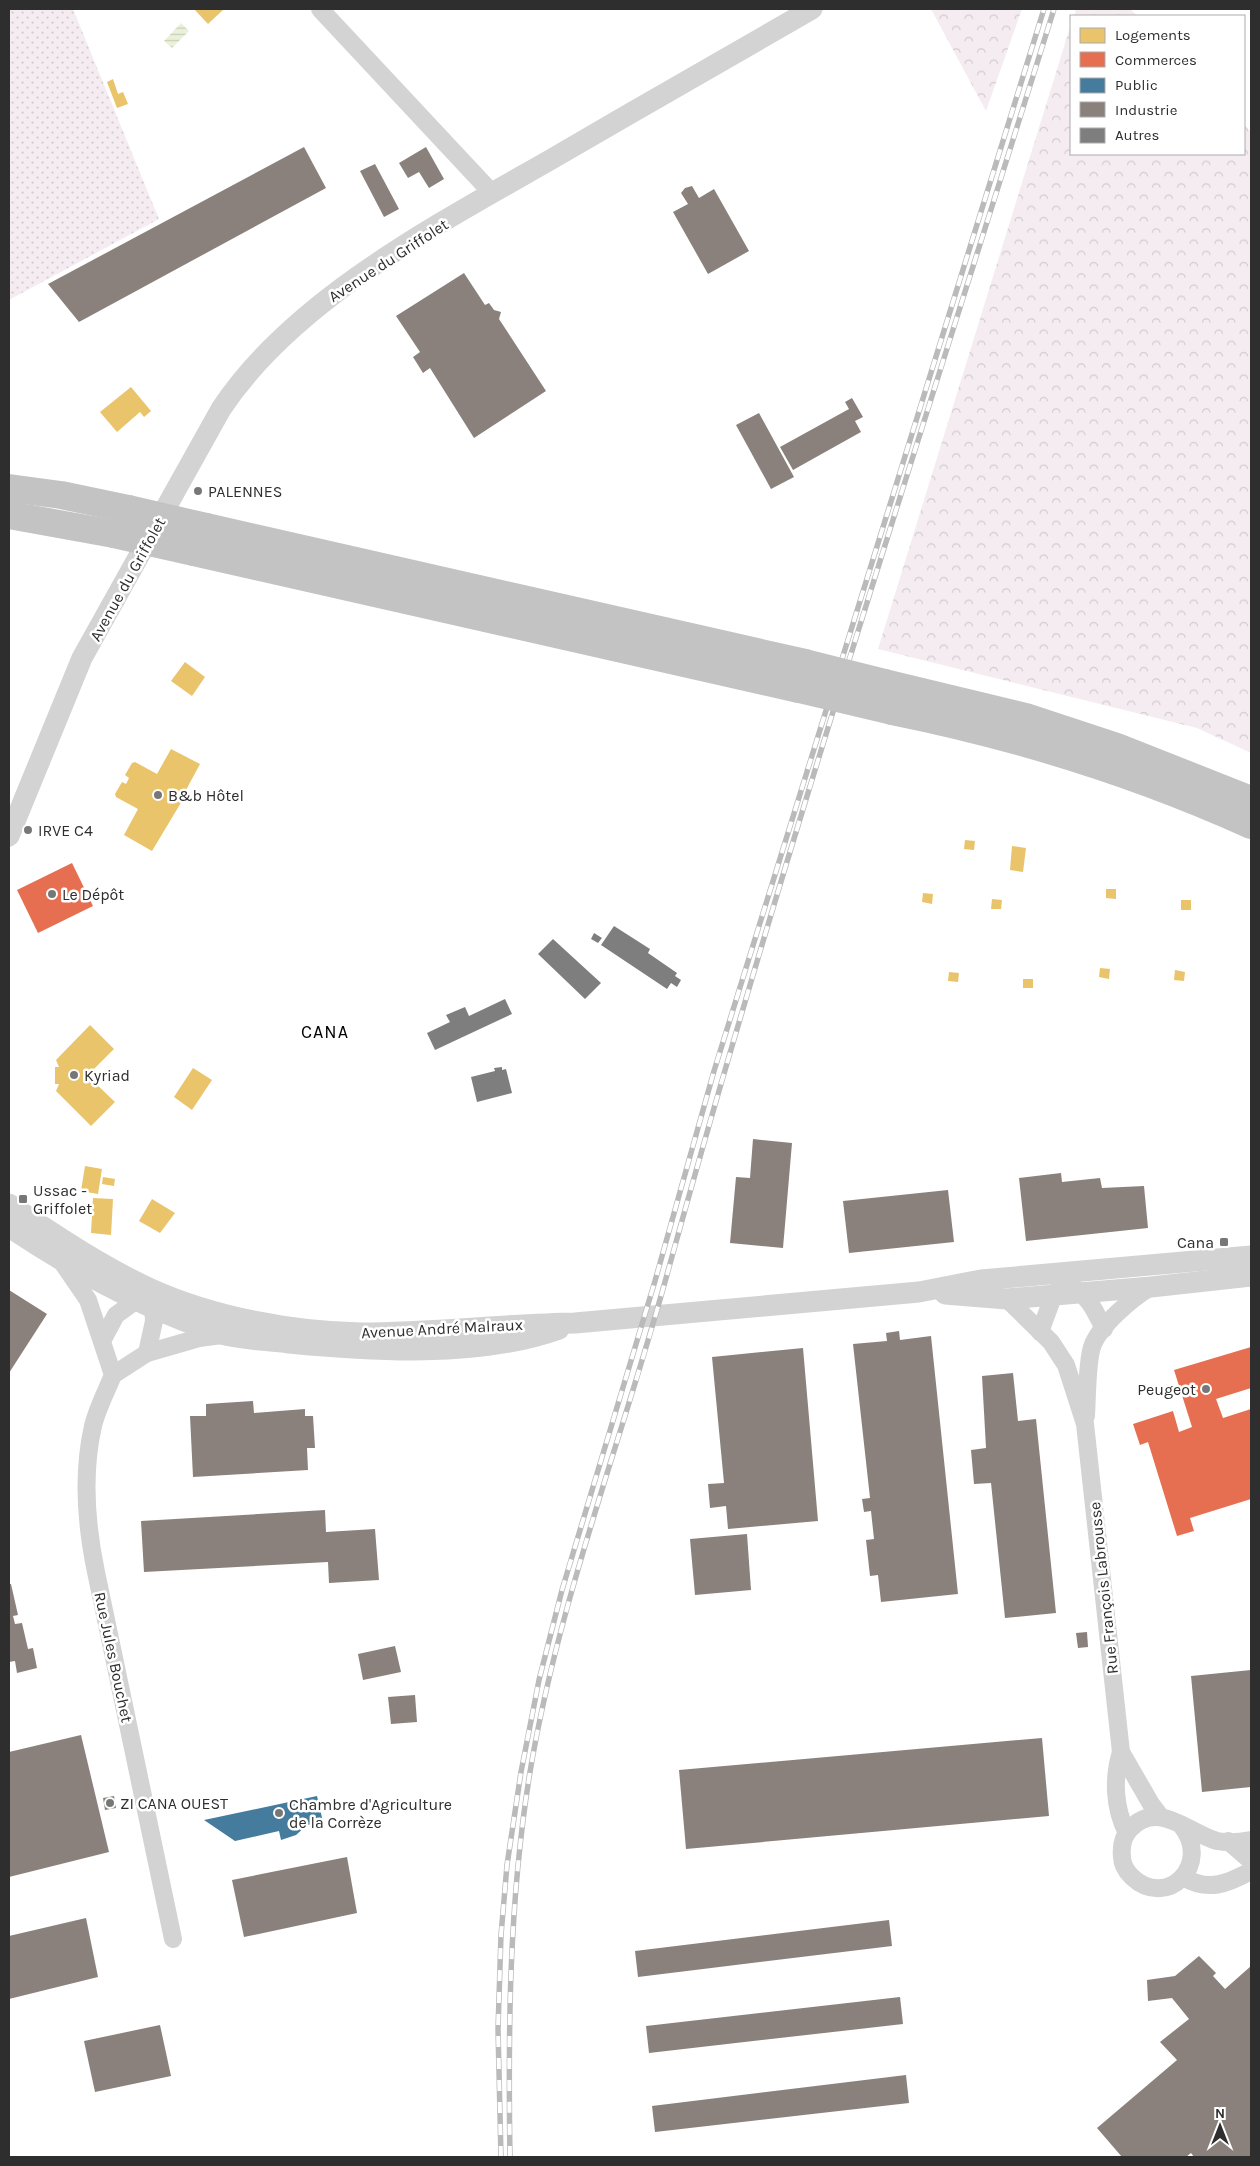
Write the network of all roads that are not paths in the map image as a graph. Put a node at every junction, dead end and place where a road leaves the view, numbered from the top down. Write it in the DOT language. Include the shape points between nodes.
graph roads {
  1 [pos="320,9"];
  2 [pos="812,9"];
  3 [pos="492,193"];
  4 [pos="9,488"];
  5 [pos="9,515"];
  6 [pos="1251,800"];
  7 [pos="1251,825"];
  8 [pos="9,836"];
  9 [pos="9,1204"];
  10 [pos="9,1227"];
  11 [pos="1251,1256"];
  12 [pos="62,1262"];
  13 [pos="1165,1264"];
  14 [pos="1021,1276"];
  15 [pos="1251,1276"];
  16 [pos="1151,1287"];
  17 [pos="1067,1289"];
  18 [pos="919,1292"];
  19 [pos="1007,1299"];
  20 [pos="148,1300"];
  21 [pos="576,1322"];
  22 [pos="1104,1329"];
  23 [pos="1040,1332"];
  24 [pos="223,1335"];
  25 [pos="102,1341"];
  26 [pos="147,1353"];
  27 [pos="112,1375"];
  28 [pos="1085,1424"];
  29 [pos="1121,1752"];
  30 [pos="1160,1816"];
  31 [pos="1181,1825"];
  32 [pos="1126,1833"];
  33 [pos="1251,1840"];
  34 [pos="1228,1841"];
  35 [pos="1251,1861"];
  36 [pos="1251,1870"];
  37 [pos="1183,1877"];
  38 [pos="173,1940"];
  1 -- 3 [label="street"];
  2 -- 3 [label="street, Avenue du Griffolet"];
  3 -- 8 [label="street, Avenue du Griffolet" via="372,266 320,304 266,354 231,393 82,658"];
  4 -- 6 [label="highway, bridge" via="128,509 805,663 1026,717 1117,747"];
  5 -- 7 [label="highway, bridge" via="114,534 1023,741 1113,769"];
  9 -- 20 [label="street, Avenue André Malraux"];
  10 -- 12 [label="street, Avenue André Malraux"];
  11 -- 13 [label="street, Avenue André Malraux"];
  12 -- 20 [label="street, Avenue André Malraux"];
  12 -- 25 [label="street" via="88,1300"];
  13 -- 14 [label="street, Avenue André Malraux"];
  13 -- 17 [label="street, Avenue André Malraux"];
  14 -- 17 [label="street, Avenue André Malraux"];
  14 -- 18 [label="street, Avenue André Malraux"];
  15 -- 16 [label="street, Avenue André Malraux"];
  16 -- 17 [label="street, Avenue André Malraux"];
  16 -- 22 [label="street, Rue François Labrousse" via="1135,1296"];
  17 -- 19 [label="street, Avenue André Malraux"];
  17 -- 22 [label="street" via="1091,1302"];
  17 -- 23 [label="street"];
  18 -- 19 [label="street, Avenue André Malraux"];
  18 -- 21 [label="street, Avenue André Malraux"];
  19 -- 23 [label="street, Rue François Labrousse"];
  20 -- 21 [label="street, Avenue André Malraux" via="278,1325 359,1333"];
  20 -- 24 [label="street, Avenue André Malraux"];
  20 -- 25 [label="street" via="116,1315"];
  20 -- 26 [label="street"];
  21 -- 24 [label="street, Avenue André Malraux" via="529,1339 437,1349 358,1350"];
  22 -- 28 [label="street, Rue François Labrousse" via="1092,1346"];
  23 -- 28 [label="street, Rue François Labrousse" via="1066,1365"];
  24 -- 26 [label="street" via="199,1338"];
  25 -- 27 [label="street"];
  26 -- 27 [label="street"];
  27 -- 38 [label="street, Rue Jules Bouchet" via="93,1424 85,1470 88,1515 95,1564"];
  28 -- 29 [label="street, Rue François Labrousse"];
  29 -- 30 [label="street, Rue François Labrousse"];
  29 -- 32 [label="street, Rue François Labrousse" via="1116,1770 1118,1808"];
  30 -- 31 [label="street"];
  30 -- 32 [label="street" via="1147,1817"];
  31 -- 34 [label="street" via="1217,1841"];
  31 -- 37 [label="street" via="1189,1834 1193,1850 1190,1868"];
  32 -- 37 [label="street, Rue François Labrousse" via="1122,1860 1128,1873 1139,1883 1162,1888"];
  33 -- 34 [label="street"];
  34 -- 35 [label="street"];
  36 -- 37 [label="street" via="1218,1886 1197,1885"];
}
